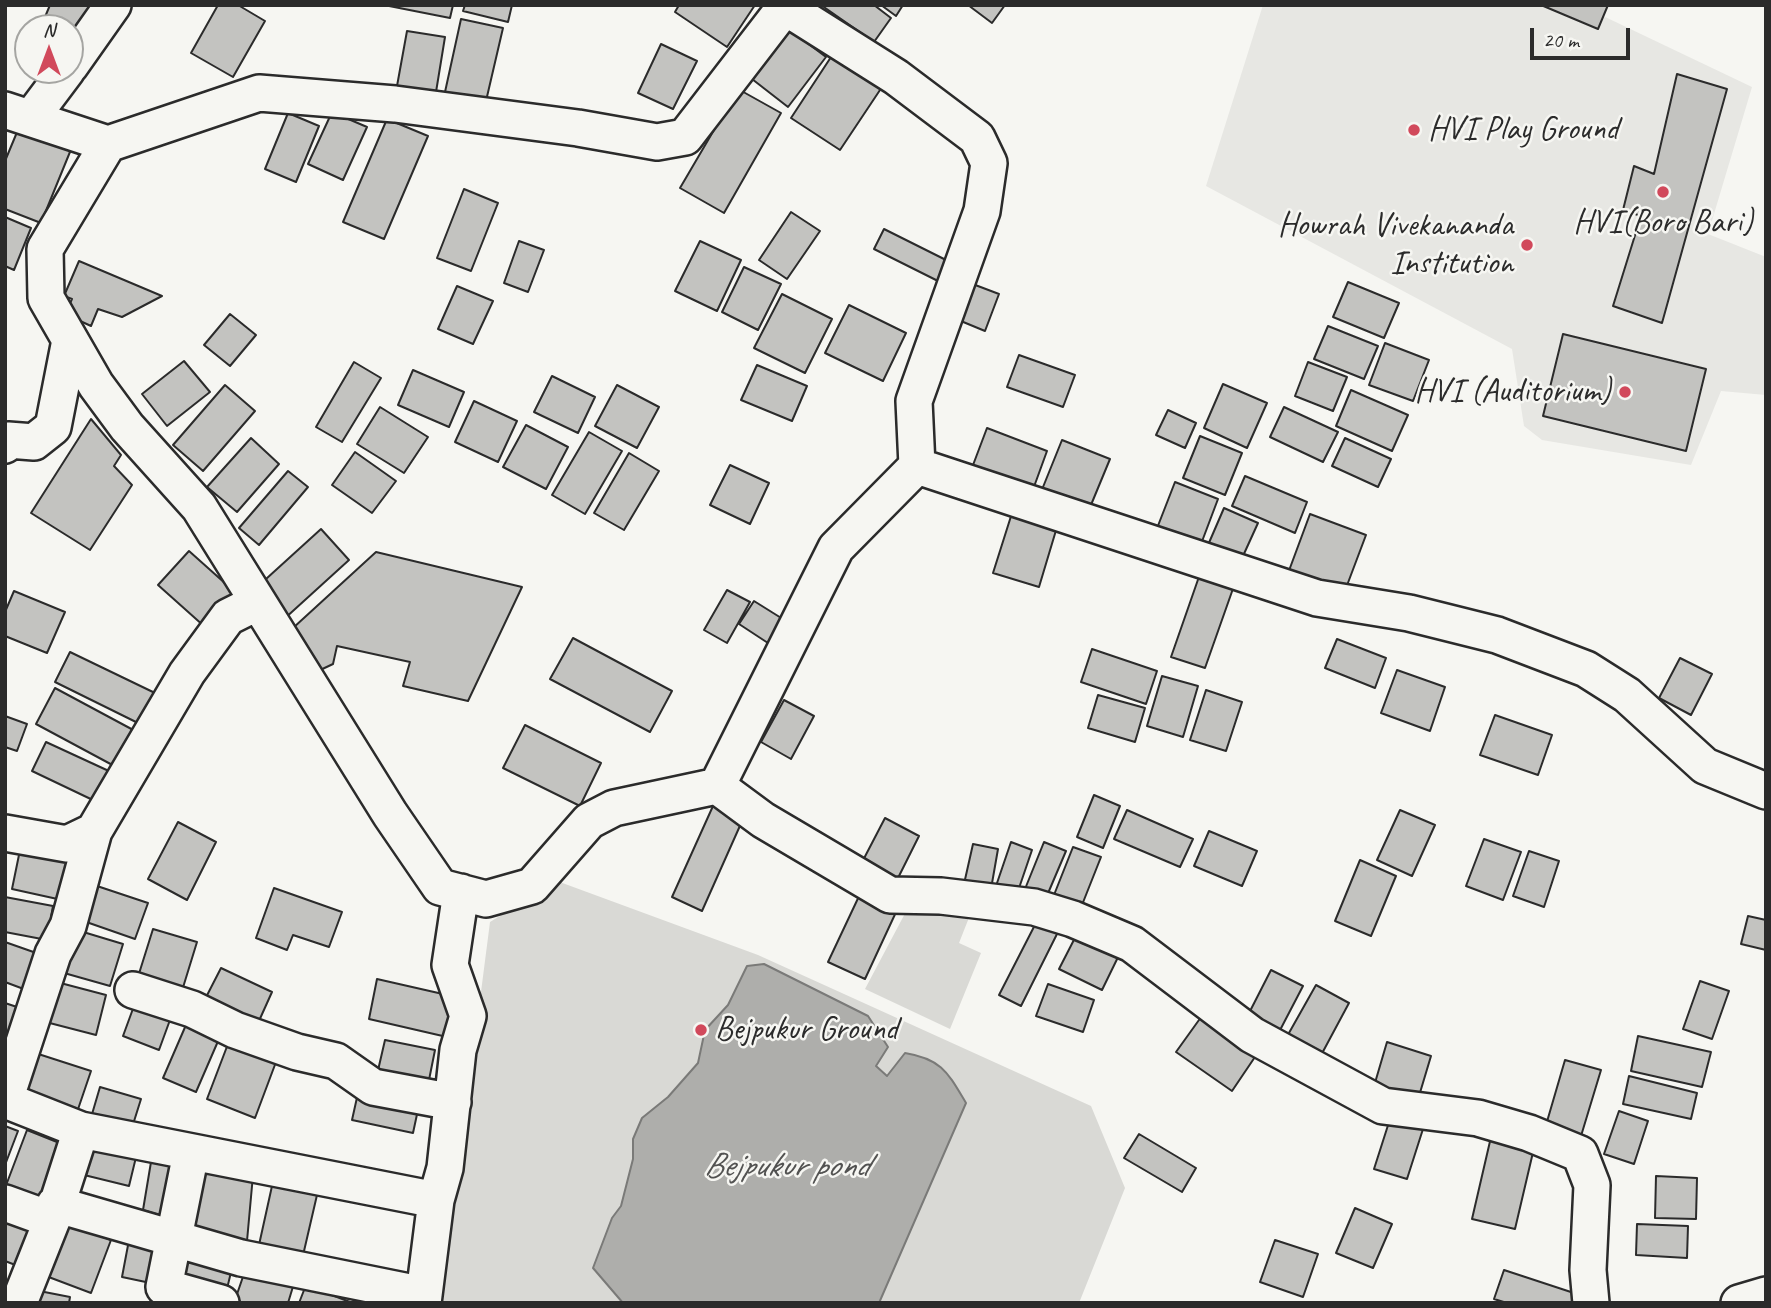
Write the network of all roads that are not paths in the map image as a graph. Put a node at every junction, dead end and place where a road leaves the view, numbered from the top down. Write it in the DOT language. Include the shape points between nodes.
graph roads {
  1 [pos="113,5"];
  2 [pos="785,6"];
  3 [pos="84,47"];
  4 [pos="51,84"];
  5 [pos="18,114"];
  6 [pos="108,144"];
  7 [pos="70,340"];
  8 [pos="5,445"];
  9 [pos="917,466"];
  10 [pos="258,602"];
  11 [pos="716,786"];
  12 [pos="1766,791"];
  13 [pos="94,831"];
  14 [pos="5,833"];
  15 [pos="461,892"];
  16 [pos="133,990"];
  17 [pos="453,1102"];
  18 [pos="81,1130"];
  19 [pos="191,1153"];
  20 [pos="436,1200"];
  21 [pos="5,1203"];
  22 [pos="54,1212"];
  23 [pos="175,1240"];
  24 [pos="1766,1295"];
  25 [pos="423,1299"];
  26 [pos="19,1303"];
  27 [pos="221,1303"];
  28 [pos="1591,1303"];
  29 [pos="1739,1303"];
  1 -- 3 [label="street"];
  2 -- 6 [label="street" via="685,137 657,142 395,104 259,93"];
  2 -- 9 [label="street" via="896,77 977,138 989,163 982,211 914,401"];
  4 -- 5 [label="street"];
  5 -- 6 [label="street"];
  6 -- 7 [label="street" via="45,249 46,298"];
  7 -- 8 [label="street" via="53,427 34,442 8,440"];
  7 -- 10 [label="street" via="127,427 200,507"];
  9 -- 11 [label="street" via="836,548"];
  9 -- 12 [label="street" via="1317,598 1497,635 1586,669 1627,695 1705,766"];
  10 -- 13 [label="street" via="228,617 187,673"];
  10 -- 15 [label="street" via="440,887"];
  11 -- 15 [label="street" via="614,808 589,821 532,886 486,899"];
  11 -- 28 [label="street" via="890,895 1034,907 1132,944 1252,1035 1383,1106 1478,1118 1580,1154 1592,1185"];
  13 -- 14 [label="street" via="67,844"];
  13 -- 18 [label="street" via="68,926 53,954 5,1100"];
  15 -- 17 [label="street" via="450,965 468,1016 458,1050"];
  16 -- 17 [label="street" via="192,1009 234,1030 336,1061 373,1087"];
  17 -- 20 [label="street"];
  18 -- 19 [label="street"];
  18 -- 22 [label="street"];
  19 -- 20 [label="street"];
  19 -- 23 [label="street"];
  20 -- 25 [label="street"];
  21 -- 22 [label="street"];
  22 -- 23 [label="street"];
  22 -- 26 [label="street"];
  23 -- 25 [label="street"];
  23 -- 27 [label="street" via="164,1287"];
  24 -- 29 [label="street"];
}
